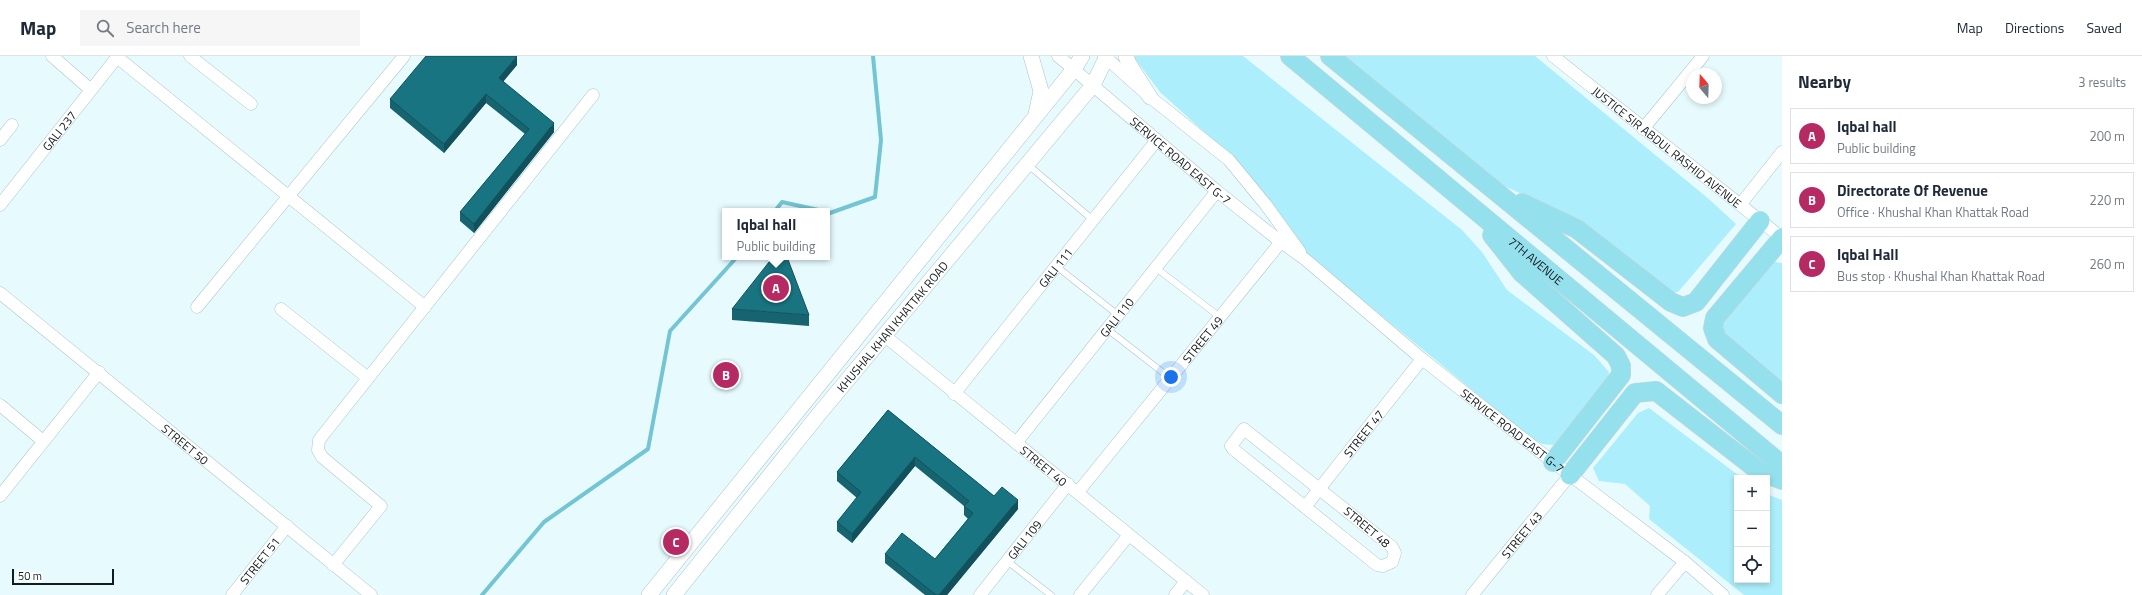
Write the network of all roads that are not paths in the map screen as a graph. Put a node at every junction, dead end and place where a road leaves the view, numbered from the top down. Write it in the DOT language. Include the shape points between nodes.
graph roads {
  1 [pos="52,56"];
  2 [pos="190,56"];
  3 [pos="404,56"];
  4 [pos="1031,56"];
  5 [pos="1058,56"];
  6 [pos="1126,56"];
  7 [pos="1290,56"];
  8 [pos="1330,56"];
  9 [pos="1553,56"];
  10 [pos="1703,56"];
  11 [pos="118,57"];
  12 [pos="1106,57"];
  13 [pos="1078,62"];
  14 [pos="1093,85"];
  15 [pos="91,90"];
  16 [pos="593,95"];
  17 [pos="1150,97"];
  18 [pos="251,104"];
  19 [pos="1035,117"];
  20 [pos="12,125"];
  21 [pos="1643,128"];
  22 [pos="0,140"];
  23 [pos="1157,140"];
  24 [pos="1782,152"];
  25 [pos="1027,164"];
  26 [pos="1495,190"];
  27 [pos="1217,191"];
  28 [pos="288,196"];
  29 [pos="0,205"];
  30 [pos="1469,205"];
  31 [pos="1740,205"];
  32 [pos="1093,220"];
  33 [pos="1760,221"];
  34 [pos="1782,238"];
  35 [pos="1281,242"];
  36 [pos="1306,260"];
  37 [pos="1056,266"];
  38 [pos="1156,268"];
  39 [pos="0,293"];
  40 [pos="197,307"];
  41 [pos="425,307"];
  42 [pos="281,309"];
  43 [pos="1118,315"];
  44 [pos="1220,317"];
  45 [pos="1107,330"];
  46 [pos="885,336"];
  47 [pos="1422,359"];
  48 [pos="99,372"];
  49 [pos="368,378"];
  50 [pos="1170,378"];
  51 [pos="954,394"];
  52 [pos="1782,394"];
  53 [pos="804,403"];
  54 [pos="0,405"];
  55 [pos="819,414"];
  56 [pos="1782,425"];
  57 [pos="43,441"];
  58 [pos="1016,443"];
  59 [pos="1553,462"];
  60 [pos="1782,465"];
  61 [pos="1570,475"];
  62 [pos="1782,480"];
  63 [pos="1068,484"];
  64 [pos="1321,488"];
  65 [pos="1078,492"];
  66 [pos="0,496"];
  67 [pos="1305,507"];
  68 [pos="287,526"];
  69 [pos="1129,535"];
  70 [pos="1007,561"];
  71 [pos="1685,562"];
  72 [pos="334,565"];
  73 [pos="1186,581"];
  74 [pos="677,594"];
  75 [pos="232,595"];
  76 [pos="371,595"];
  77 [pos="649,595"];
  78 [pos="980,595"];
  79 [pos="1051,595"];
  80 [pos="1080,595"];
  81 [pos="1175,595"];
  82 [pos="1203,595"];
  83 [pos="1472,595"];
  84 [pos="1657,595"];
  85 [pos="1723,595"];
  1 -- 15 [label="street"];
  2 -- 18 [label="street"];
  3 -- 28 [label="street"];
  4 -- 19 [label="street" via="1040,91"];
  5 -- 13 [label="street, SERVICE ROAD EAST G-7"];
  6 -- 17 [label="street"];
  7 -- 30 [label="main road, 7TH AVENUE"];
  8 -- 26 [label="main road"];
  9 -- 21 [label="street, JUSTICE SIR ABDUL RASHID AVENUE"];
  10 -- 21 [label="street"];
  11 -- 15 [label="street, GALI 237"];
  11 -- 28 [label="street"];
  12 -- 14 [label="street, KHUSHAL KHAN KHATTAK ROAD"];
  12 -- 17 [label="street, SERVICE ROAD EAST G-7"];
  13 -- 14 [label="street, SERVICE ROAD EAST G-7"];
  13 -- 19 [label="street, KHUSHAL KHAN KHATTAK ROAD"];
  14 -- 23 [label="street, SERVICE ROAD EAST G-7"];
  14 -- 25 [label="street, KHUSHAL KHAN KHATTAK ROAD"];
  15 -- 29 [label="street, GALI 237"];
  16 -- 41 [label="street"];
  17 -- 36 [label="street, SERVICE ROAD EAST G-7" via="1229,160"];
  19 -- 53 [label="street, KHUSHAL KHAN KHATTAK ROAD"];
  20 -- 22 [label="street"];
  21 -- 31 [label="street, JUSTICE SIR ABDUL RASHID AVENUE"];
  23 -- 27 [label="street, SERVICE ROAD EAST G-7"];
  23 -- 32 [label="street, GALI 111"];
  24 -- 31 [label="street"];
  25 -- 32 [label="lane"];
  25 -- 46 [label="street, KHUSHAL KHAN KHATTAK ROAD"];
  26 -- 33 [label="main road" via="1577,229 1671,302 1683,307 1696,302"];
  26 -- 56 [label="main road"];
  27 -- 35 [label="street, SERVICE ROAD EAST G-7"];
  27 -- 38 [label="street, GALI 110"];
  28 -- 40 [label="street"];
  28 -- 41 [label="street"];
  30 -- 59 [label="main road" via="1522,273 1616,356 1621,366 1621,375"];
  30 -- 60 [label="main road, 7TH AVENUE"];
  31 -- 33 [label="street, JUSTICE SIR ABDUL RASHID AVENUE"];
  32 -- 37 [label="street, GALI 111"];
  33 -- 34 [label="street, JUSTICE SIR ABDUL RASHID AVENUE"];
  34 -- 52 [label="main road" via="1715,318 1713,328 1717,339"];
  35 -- 36 [label="street, SERVICE ROAD EAST G-7"];
  35 -- 44 [label="street, STREET 49"];
  36 -- 47 [label="street, SERVICE ROAD EAST G-7"];
  37 -- 43 [label="lane"];
  37 -- 51 [label="street, GALI 111"];
  38 -- 43 [label="street, GALI 110"];
  38 -- 44 [label="lane"];
  39 -- 48 [label="street, STREET 50"];
  41 -- 49 [label="street"];
  42 -- 49 [label="street"];
  43 -- 45 [label="street, GALI 110"];
  44 -- 50 [label="street, STREET 49"];
  45 -- 50 [label="lane"];
  45 -- 58 [label="street, GALI 110"];
  46 -- 51 [label="street, STREET 40"];
  46 -- 55 [label="street, KHUSHAL KHAN KHATTAK ROAD"];
  47 -- 59 [label="street, SERVICE ROAD EAST G-7"];
  47 -- 64 [label="street, STREET 47"];
  48 -- 57 [label="street"];
  48 -- 68 [label="street, STREET 50"];
  49 -- 72 [label="street" via="319,440 318,450 322,457 381,506"];
  50 -- 65 [label="street, STREET 49"];
  51 -- 58 [label="street, STREET 40"];
  53 -- 55 [label="street"];
  53 -- 77 [label="street, KHUSHAL KHAN KHATTAK ROAD"];
  54 -- 57 [label="street"];
  55 -- 74 [label="street, KHUSHAL KHAN KHATTAK ROAD"];
  57 -- 66 [label="street"];
  58 -- 63 [label="street, STREET 40"];
  59 -- 61 [label="street, SERVICE ROAD EAST G-7"];
  61 -- 62 [label="main road" via="1635,393 1656,391 1759,470"];
  61 -- 71 [label="street, SERVICE ROAD EAST G-7"];
  61 -- 83 [label="street, STREET 43"];
  63 -- 65 [label="street, STREET 40"];
  63 -- 70 [label="street, GALI 109"];
  64 -- 67 [label="street, STREET 47"];
  64 -- 67 [label="street, STREET 48" via="1244,429 1232,446 1233,449"];
  64 -- 67 [label="street, STREET 48" via="1392,546 1395,553 1392,562 1383,566 1377,565"];
  65 -- 69 [label="street, STREET 40"];
  68 -- 72 [label="street, STREET 50"];
  68 -- 75 [label="street, STREET 51"];
  69 -- 73 [label="street, STREET 40"];
  69 -- 80 [label="street"];
  70 -- 78 [label="street, GALI 109"];
  70 -- 79 [label="lane"];
  71 -- 84 [label="street"];
  71 -- 85 [label="street, SERVICE ROAD EAST G-7"];
  72 -- 76 [label="street, STREET 50"];
  73 -- 81 [label="street"];
  73 -- 82 [label="street, STREET 40"];
}
